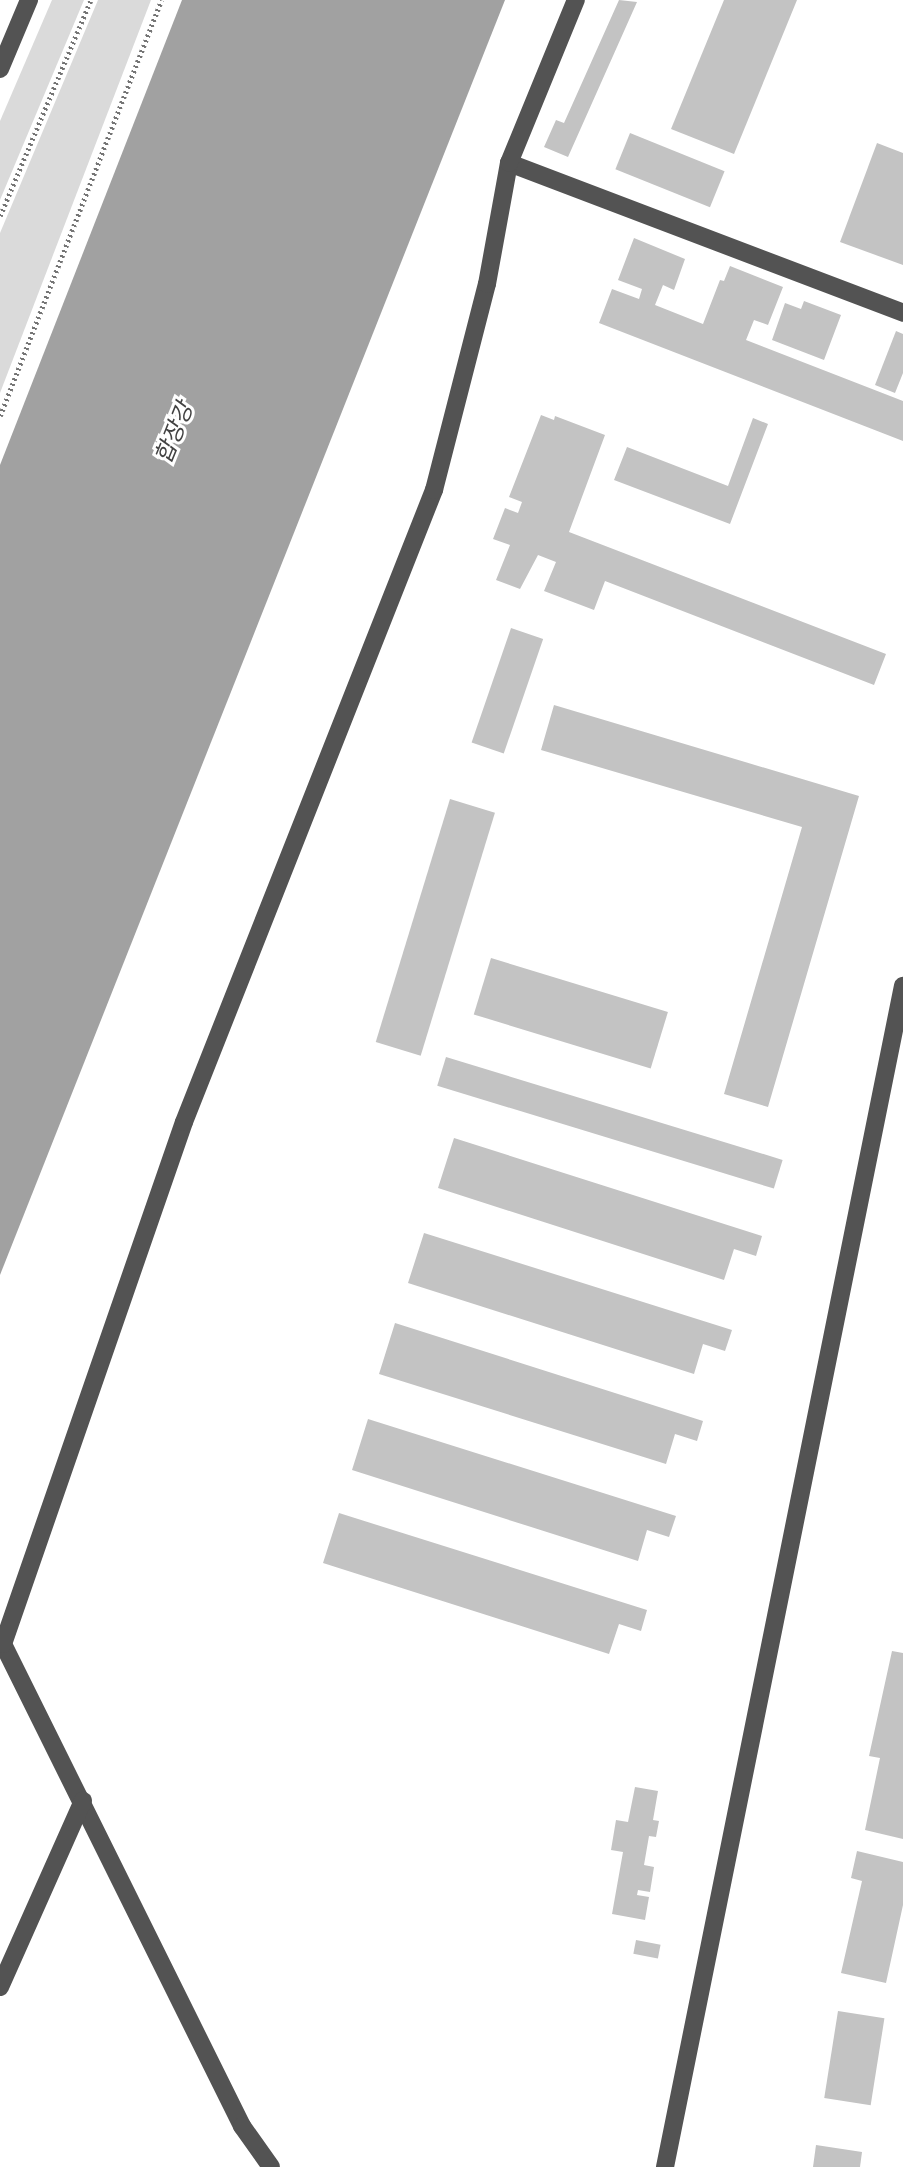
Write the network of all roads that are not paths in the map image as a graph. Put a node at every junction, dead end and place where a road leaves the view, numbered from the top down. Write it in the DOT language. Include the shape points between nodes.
graph roads {
  1 [pos="29,0"];
  2 [pos="576,0"];
  3 [pos="0,69"];
  4 [pos="509,163"];
  5 [pos="903,313"];
  6 [pos="903,986"];
  7 [pos="2,1641"];
  8 [pos="83,1801"];
  9 [pos="0,1987"];
  10 [pos="271,2167"];
  11 [pos="665,2167"];
  1 -- 3 [label="street"];
  2 -- 4 [label="street"];
  4 -- 5 [label="street"];
  4 -- 7 [label="street" via="487,284 434,490 184,1122"];
  6 -- 11 [label="street"];
  7 -- 8 [label="street"];
  8 -- 9 [label="street"];
  8 -- 10 [label="street" via="242,2126"];
}
